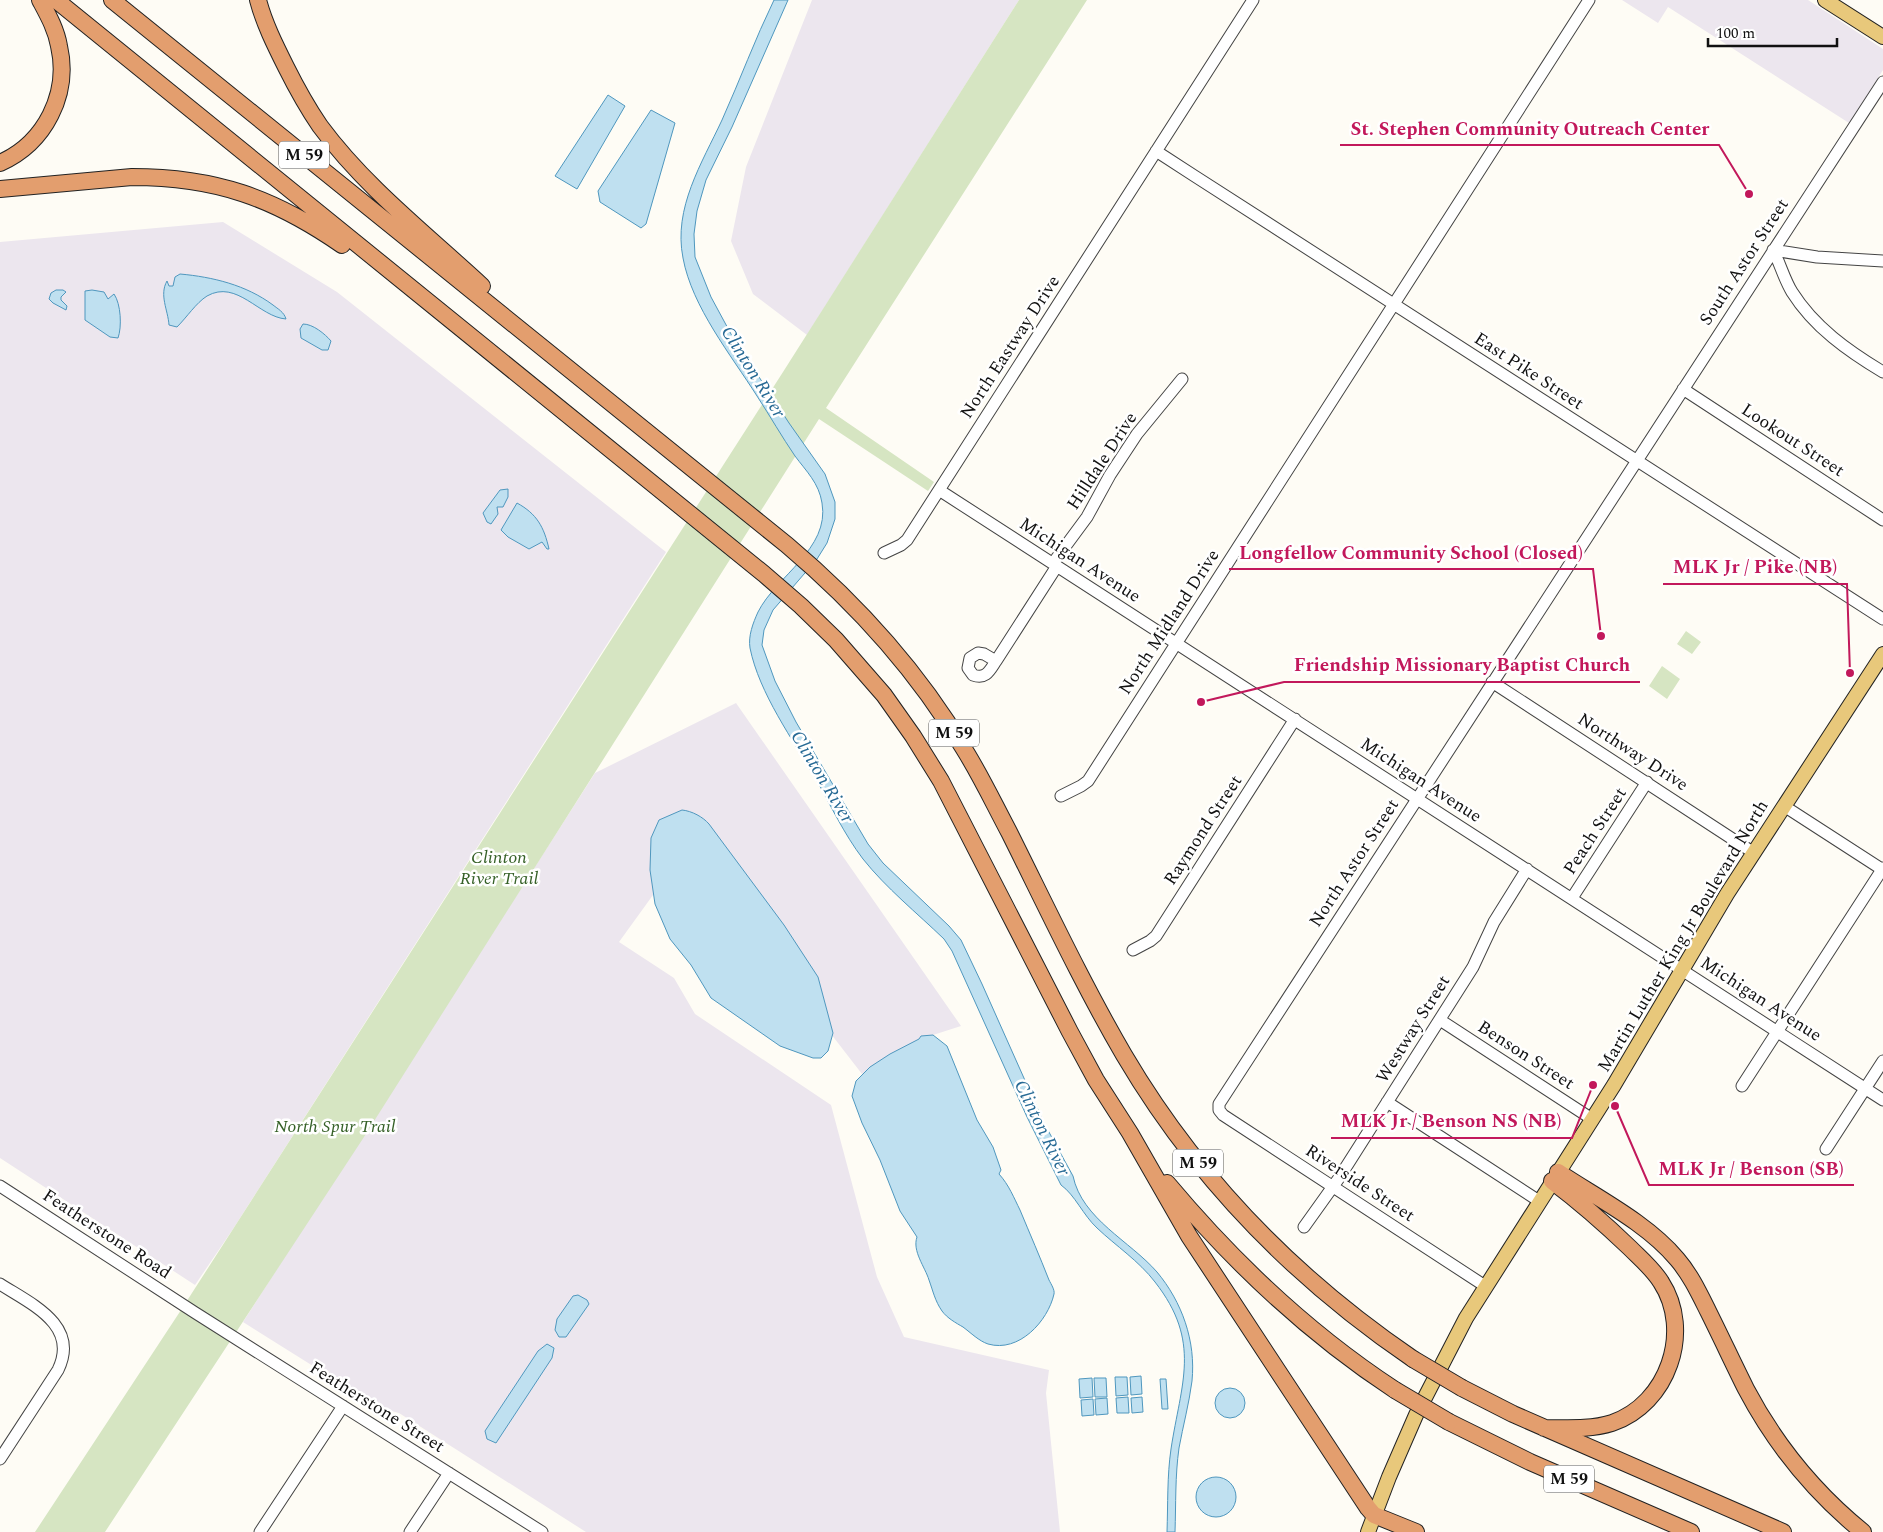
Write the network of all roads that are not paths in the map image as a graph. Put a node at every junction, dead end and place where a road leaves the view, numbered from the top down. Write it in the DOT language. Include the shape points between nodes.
graph roads {
  1 [pos="40,0"];
  2 [pos="56,0"];
  3 [pos="112,0"];
  4 [pos="258,0"];
  5 [pos="1253,0"];
  6 [pos="1589,0"];
  7 [pos="1830,1"];
  8 [pos="1883,37"];
  9 [pos="1883,82"];
  10 [pos="1156,151"];
  11 [pos="0,163"];
  12 [pos="0,189"];
  13 [pos="1773,250"];
  14 [pos="1883,261"];
  15 [pos="1393,304"];
  16 [pos="436,308"];
  17 [pos="495,310"];
  18 [pos="1883,372"];
  19 [pos="1182,379"];
  20 [pos="1683,389"];
  21 [pos="1636,461"];
  22 [pos="939,490"];
  23 [pos="1883,520"];
  24 [pos="884,553"];
  25 [pos="1055,564"];
  26 [pos="1883,619"];
  27 [pos="1176,643"];
  28 [pos="1883,654"];
  29 [pos="996,661"];
  30 [pos="1492,682"];
  31 [pos="1295,720"];
  32 [pos="1647,782"];
  33 [pos="1061,796"];
  34 [pos="1417,798"];
  35 [pos="1784,806"];
  36 [pos="1754,853"];
  37 [pos="1527,869"];
  38 [pos="1883,869"];
  39 [pos="1572,898"];
  40 [pos="1132,950"];
  41 [pos="1682,969"];
  42 [pos="1440,1020"];
  43 [pos="1777,1031"];
  44 [pos="1883,1061"];
  45 [pos="1742,1086"];
  46 [pos="1865,1088"];
  47 [pos="1883,1100"];
  48 [pos="1387,1102"];
  49 [pos="1218,1108"];
  50 [pos="1592,1119"];
  51 [pos="1130,1133"];
  52 [pos="1826,1149"];
  53 [pos="1555,1176"];
  54 [pos="0,1186"];
  55 [pos="1332,1186"];
  56 [pos="1539,1201"];
  57 [pos="1304,1227"];
  58 [pos="0,1284"];
  59 [pos="1485,1286"];
  60 [pos="194,1312"];
  61 [pos="343,1406"];
  62 [pos="1544,1428"];
  63 [pos="0,1459"];
  64 [pos="449,1473"];
  65 [pos="1374,1515"];
  66 [pos="260,1532"];
  67 [pos="410,1532"];
  68 [pos="542,1532"];
  69 [pos="1368,1532"];
  70 [pos="1416,1532"];
  71 [pos="1691,1532"];
  72 [pos="1783,1532"];
  73 [pos="1863,1532"];
  1 -- 11 [label="highway" via="59,45 62,71 58,97 42,131 24,149"];
  2 -- 16 [label="highway, M 59"];
  3 -- 17 [label="highway, M 59"];
  4 -- 17 [label="highway" via="276,48 320,126 369,183 489,292"];
  5 -- 10 [label="street, North Eastway Drive"];
  6 -- 15 [label="street, North Midland Drive"];
  7 -- 8 [label="main road"];
  9 -- 13 [label="street, South Astor Street"];
  10 -- 15 [label="street, East Pike Street"];
  10 -- 22 [label="street, North Eastway Drive"];
  12 -- 16 [label="highway" via="132,177 195,181 231,189 299,217"];
  13 -- 14 [label="street" via="1817,257"];
  13 -- 18 [label="street" via="1791,290 1816,322"];
  13 -- 20 [label="street, South Astor Street"];
  15 -- 21 [label="street, East Pike Street"];
  15 -- 27 [label="street, North Midland Drive"];
  16 -- 51 [label="highway, M 59" via="764,574 836,640 869,677 927,758 1070,1032"];
  17 -- 62 [label="highway, M 59, bridge" via="787,545 861,613 906,664 956,735 987,790 1111,1032 1142,1085 1183,1144 1236,1208 1289,1262 1368,1328 1462,1388"];
  19 -- 25 [label="street, Hilldale Drive" via="1136,435"];
  20 -- 21 [label="street, South Astor Street"];
  20 -- 23 [label="street, Lookout Street"];
  21 -- 26 [label="street, East Pike Street"];
  21 -- 30 [label="street, North Astor Street"];
  22 -- 24 [label="street, North Eastway Drive" via="906,540"];
  22 -- 25 [label="street, Michigan Avenue"];
  25 -- 27 [label="street, Michigan Avenue"];
  25 -- 29 [label="street, Hilldale Drive"];
  27 -- 31 [label="street, Michigan Avenue"];
  27 -- 33 [label="street, North Midland Drive" via="1088,780"];
  28 -- 35 [label="main road, Martin Luther King Jr Boulevard North"];
  30 -- 32 [label="street, Northway Drive"];
  30 -- 34 [label="street, North Astor Street"];
  31 -- 34 [label="street, Michigan Avenue"];
  31 -- 40 [label="street, Raymond Street" via="1156,936"];
  32 -- 36 [label="street, Northway Drive"];
  32 -- 39 [label="street, Peach Street"];
  34 -- 37 [label="street, Michigan Avenue"];
  34 -- 49 [label="street, North Astor Street"];
  35 -- 36 [label="main road, Martin Luther King Jr Boulevard North"];
  35 -- 38 [label="street"];
  36 -- 41 [label="main road, Martin Luther King Jr Boulevard North"];
  37 -- 39 [label="street, Michigan Avenue"];
  37 -- 42 [label="street, Westway Street"];
  38 -- 43 [label="street"];
  39 -- 41 [label="street, Michigan Avenue"];
  41 -- 43 [label="street, Michigan Avenue"];
  41 -- 50 [label="main road, Martin Luther King Jr Boulevard North"];
  42 -- 48 [label="street, Westway Street"];
  42 -- 50 [label="street, Benson Street"];
  43 -- 45 [label="street"];
  43 -- 46 [label="street, Michigan Avenue"];
  44 -- 46 [label="street"];
  46 -- 47 [label="street, Michigan Avenue"];
  46 -- 52 [label="street"];
  48 -- 55 [label="street, Westway Street"];
  48 -- 56 [label="street"];
  49 -- 55 [label="street, Riverside Street" via="1221,1114"];
  50 -- 53 [label="main road, Martin Luther King Jr Boulevard North"];
  51 -- 65 [label="highway" via="1189,1236"];
  51 -- 71 [label="highway, M 59, bridge" via="1188,1208 1251,1276 1326,1341 1395,1390 1449,1422 1530,1462"];
  53 -- 56 [label="main road, Martin Luther King Jr Boulevard North"];
  53 -- 62 [label="highway" via="1653,1270 1670,1301 1676,1334 1664,1376 1655,1392 1638,1408 1622,1419 1599,1426"];
  53 -- 73 [label="highway" via="1652,1235 1678,1260 1693,1282 1747,1390 1775,1437 1822,1494"];
  54 -- 60 [label="street, Featherstone Road"];
  55 -- 57 [label="street, Westway Street"];
  55 -- 59 [label="street, Riverside Street"];
  56 -- 59 [label="main road, Martin Luther King Jr Boulevard North"];
  58 -- 63 [label="street" via="50,1317 58,1327 63,1354 58,1370"];
  59 -- 65 [label="main road, Martin Luther King Jr Boulevard North" via="1428,1390"];
  60 -- 61 [label="street, Featherstone Street"];
  61 -- 64 [label="street, Featherstone Street"];
  61 -- 66 [label="street"];
  62 -- 72 [label="highway, M 59"];
  64 -- 67 [label="street"];
  64 -- 68 [label="street, Featherstone Street"];
  65 -- 69 [label="main road, Martin Luther King Jr Boulevard North"];
  65 -- 70 [label="highway"];
}
